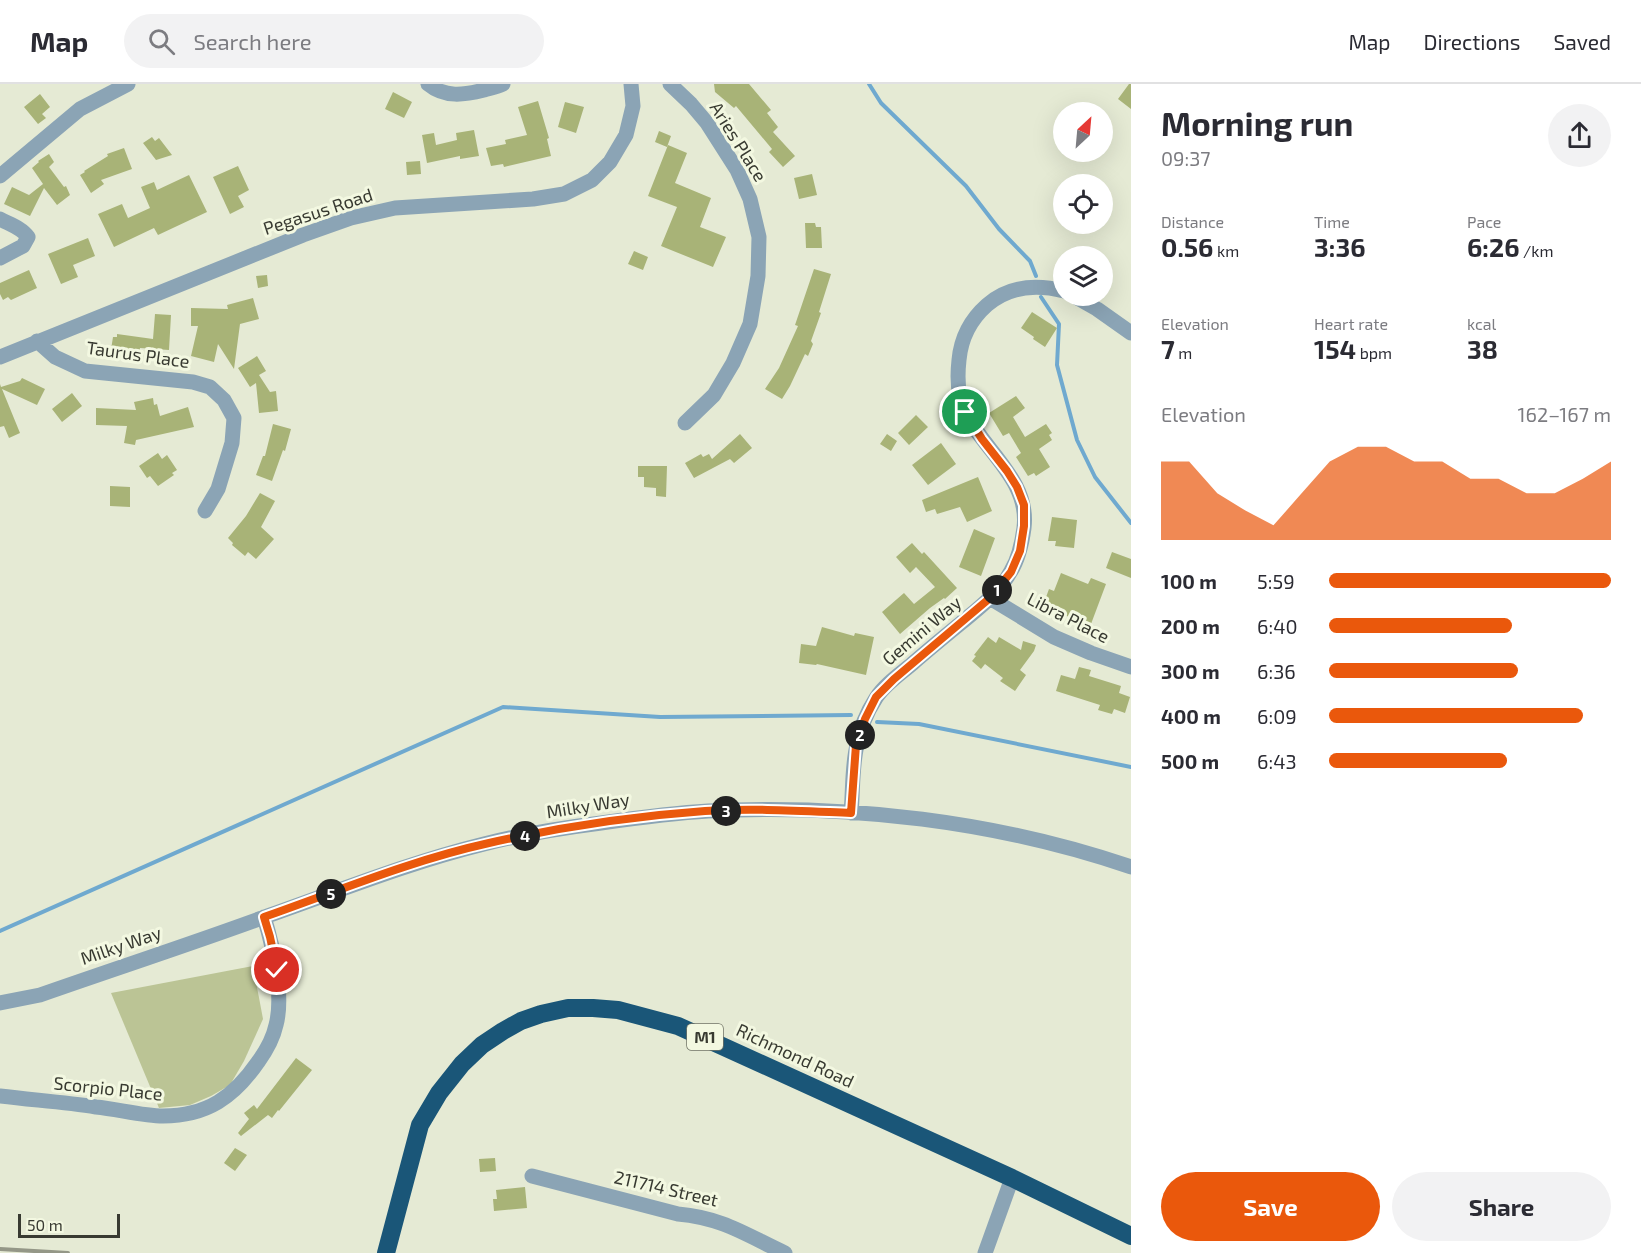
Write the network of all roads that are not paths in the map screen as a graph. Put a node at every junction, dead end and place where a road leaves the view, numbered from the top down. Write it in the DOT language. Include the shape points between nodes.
graph roads {
  1 [pos="128,84"];
  2 [pos="428,84"];
  3 [pos="503,84"];
  4 [pos="631,84"];
  5 [pos="670,84"];
  6 [pos="0,176"];
  7 [pos="0,219"];
  8 [pos="0,258"];
  9 [pos="1053,288"];
  10 [pos="1092,306"];
  11 [pos="1131,333"];
  12 [pos="37,341"];
  13 [pos="0,357"];
  14 [pos="685,423"];
  15 [pos="205,512"];
  16 [pos="990,598"];
  17 [pos="1131,667"];
  18 [pos="851,813"];
  19 [pos="1131,867"];
  20 [pos="264,917"];
  21 [pos="0,1003"];
  22 [pos="0,1096"];
  23 [pos="532,1176"];
  24 [pos="1012,1178"];
  25 [pos="1131,1236"];
  26 [pos="386,1253"];
  27 [pos="785,1253"];
  28 [pos="985,1253"];
  1 -- 6 [label="street" via="80,109"];
  2 -- 3 [label="street" via="453,95"];
  4 -- 12 [label="street, Pegasus Road" via="633,106 626,135 610,162 592,180 564,194 533,200 395,208 351,218"];
  5 -- 14 [label="street, Aries Place" via="707,123 737,170 750,199 759,237 758,276 750,324 714,395"];
  7 -- 8 [label="street" via="28,237 23,246"];
  9 -- 16 [label="street, Gemini Way" via="1029,287 996,297 975,315 963,338 957,375 965,412 1007,471 1024,505 1020,551 1011,572"];
  10 -- 11 [label="street"];
  12 -- 13 [label="street, Pegasus Road"];
  12 -- 15 [label="street, Taurus Place" via="55,357 86,371 193,382 210,387 224,400 234,418 232,443 218,489"];
  16 -- 17 [label="street, Libra Place" via="1054,637"];
  16 -- 18 [label="street, Gemini Way" via="876,697 856,745"];
  18 -- 19 [label="street, Milky Way" via="975,827 1090,853"];
  18 -- 20 [label="street, Milky Way" via="706,811 559,829 460,850"];
  20 -- 21 [label="street, Milky Way" via="40,994"];
  20 -- 22 [label="street, Scorpio Place" via="277,970 276,1025 268,1048 252,1071 218,1103 203,1110 163,1116"];
  23 -- 27 [label="street, 211714 Street" via="678,1215 713,1220"];
  24 -- 25 [label="highway, Richmond Road / M1"];
  24 -- 26 [label="highway, Richmond Road / M1" via="678,1026 618,1010 568,1008 540,1014 503,1031 462,1064 439,1093 420,1125"];
  24 -- 28 [label="street"];
}
